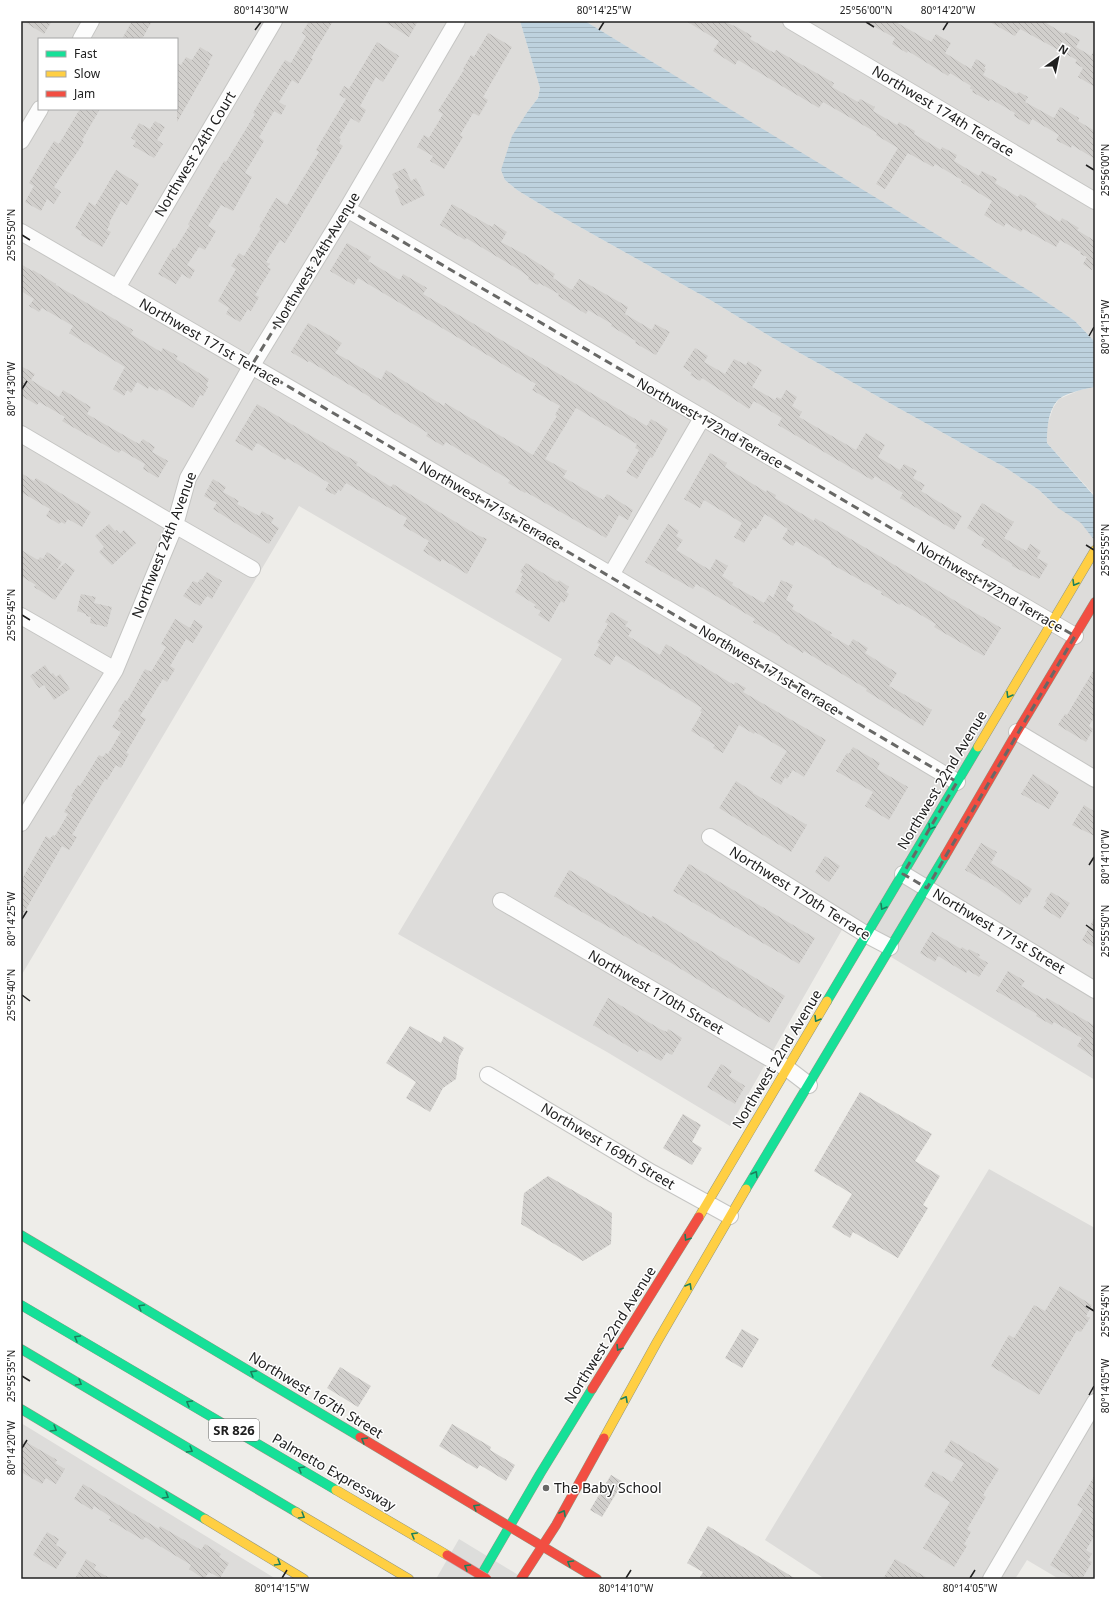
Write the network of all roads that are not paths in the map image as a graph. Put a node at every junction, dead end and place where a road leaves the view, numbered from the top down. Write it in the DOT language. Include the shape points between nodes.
graph roads {
  1 [pos="91,21"];
  2 [pos="274,21"];
  3 [pos="456,21"];
  4 [pos="791,21"];
  5 [pos="82,38"];
  6 [pos="39,110"];
  7 [pos="21,141"];
  8 [pos="1095,201"];
  9 [pos="347,209"];
  10 [pos="21,232"];
  11 [pos="117,288"];
  12 [pos="252,365"];
  13 [pos="702,418"];
  14 [pos="21,434"];
  15 [pos="175,525"];
  16 [pos="1095,550"];
  17 [pos="252,569"];
  18 [pos="611,575"];
  19 [pos="1095,602"];
  20 [pos="21,616"];
  21 [pos="1051,623"];
  22 [pos="1075,636"];
  23 [pos="115,670"];
  24 [pos="1017,732"];
  25 [pos="1095,779"];
  26 [pos="957,782"];
  27 [pos="26,802"];
  28 [pos="21,823"];
  29 [pos="710,837"];
  30 [pos="903,874"];
  31 [pos="927,888"];
  32 [pos="501,901"];
  33 [pos="867,935"];
  34 [pos="890,947"];
  35 [pos="1095,990"];
  36 [pos="788,1068"];
  37 [pos="488,1075"];
  38 [pos="810,1085"];
  39 [pos="707,1204"];
  40 [pos="730,1216"];
  41 [pos="21,1235"];
  42 [pos="21,1305"];
  43 [pos="21,1349"];
  44 [pos="1095,1402"];
  45 [pos="21,1409"];
  46 [pos="509,1527"];
  47 [pos="542,1546"];
  48 [pos="304,1579"];
  49 [pos="408,1579"];
  50 [pos="479,1579"];
  51 [pos="487,1579"];
  52 [pos="521,1579"];
  53 [pos="597,1579"];
  54 [pos="991,1579"];
  1 -- 5 [label="street"];
  2 -- 11 [label="street, Northwest 24th Court"];
  3 -- 9 [label="street, Northwest 24th Avenue"];
  4 -- 8 [label="street, Northwest 174th Terrace"];
  6 -- 7 [label="street"];
  9 -- 12 [label="street, Northwest 24th Avenue"];
  9 -- 13 [label="street, Northwest 172nd Terrace"];
  10 -- 11 [label="street, Northwest 171st Terrace"];
  11 -- 12 [label="street, Northwest 171st Terrace"];
  12 -- 15 [label="street, Northwest 24th Avenue" via="188,478"];
  12 -- 18 [label="street, Northwest 171st Terrace"];
  13 -- 18 [label="street"];
  13 -- 21 [label="street, Northwest 172nd Terrace"];
  14 -- 15 [label="street"];
  15 -- 17 [label="street"];
  15 -- 23 [label="street, Northwest 24th Avenue"];
  16 -- 21 [label="main road, Northwest 22nd Avenue, one-way"];
  18 -- 26 [label="street, Northwest 171st Terrace"];
  19 -- 22 [label="main road"];
  20 -- 23 [label="street"];
  21 -- 22 [label="street, Northwest 172nd Terrace"];
  21 -- 26 [label="main road, Northwest 22nd Avenue, one-way"];
  22 -- 24 [label="main road"];
  23 -- 27 [label="street, Northwest 24th Avenue"];
  24 -- 25 [label="street"];
  24 -- 31 [label="main road"];
  26 -- 30 [label="main road, Northwest 22nd Avenue, one-way"];
  27 -- 28 [label="street, Northwest 24th Avenue"];
  29 -- 33 [label="street, Northwest 170th Terrace"];
  30 -- 31 [label="street, Northwest 171st Street"];
  30 -- 33 [label="main road, Northwest 22nd Avenue, one-way"];
  31 -- 34 [label="main road"];
  31 -- 35 [label="street, Northwest 171st Street"];
  32 -- 36 [label="street, Northwest 170th Street"];
  33 -- 34 [label="street, Northwest 170th Terrace"];
  33 -- 36 [label="main road, Northwest 22nd Avenue, one-way"];
  34 -- 38 [label="main road"];
  36 -- 38 [label="street, Northwest 170th Street"];
  36 -- 39 [label="main road, Northwest 22nd Avenue"];
  37 -- 39 [label="street, Northwest 169th Street"];
  40 -- 38 [label="main road, one-way"];
  39 -- 40 [label="street, Northwest 169th Street"];
  39 -- 46 [label="main road, Northwest 22nd Avenue, one-way" via="555,1448"];
  47 -- 40 [label="main road, one-way"];
  46 -- 41 [label="main road, Northwest 167th Street, one-way"];
  51 -- 42 [label="main road, Palmetto Expressway / SR 826, one-way, bridge"];
  43 -- 49 [label="main road, SR 826, one-way"];
  44 -- 54 [label="street"];
  45 -- 48 [label="main road, one-way"];
  46 -- 47 [label="main road, Northwest 167th Street"];
  46 -- 50 [label="main road, Northwest 22nd Avenue"];
  47 -- 52 [label="main road"];
  53 -- 47 [label="main road, Northwest 167th Street, one-way"];
}
